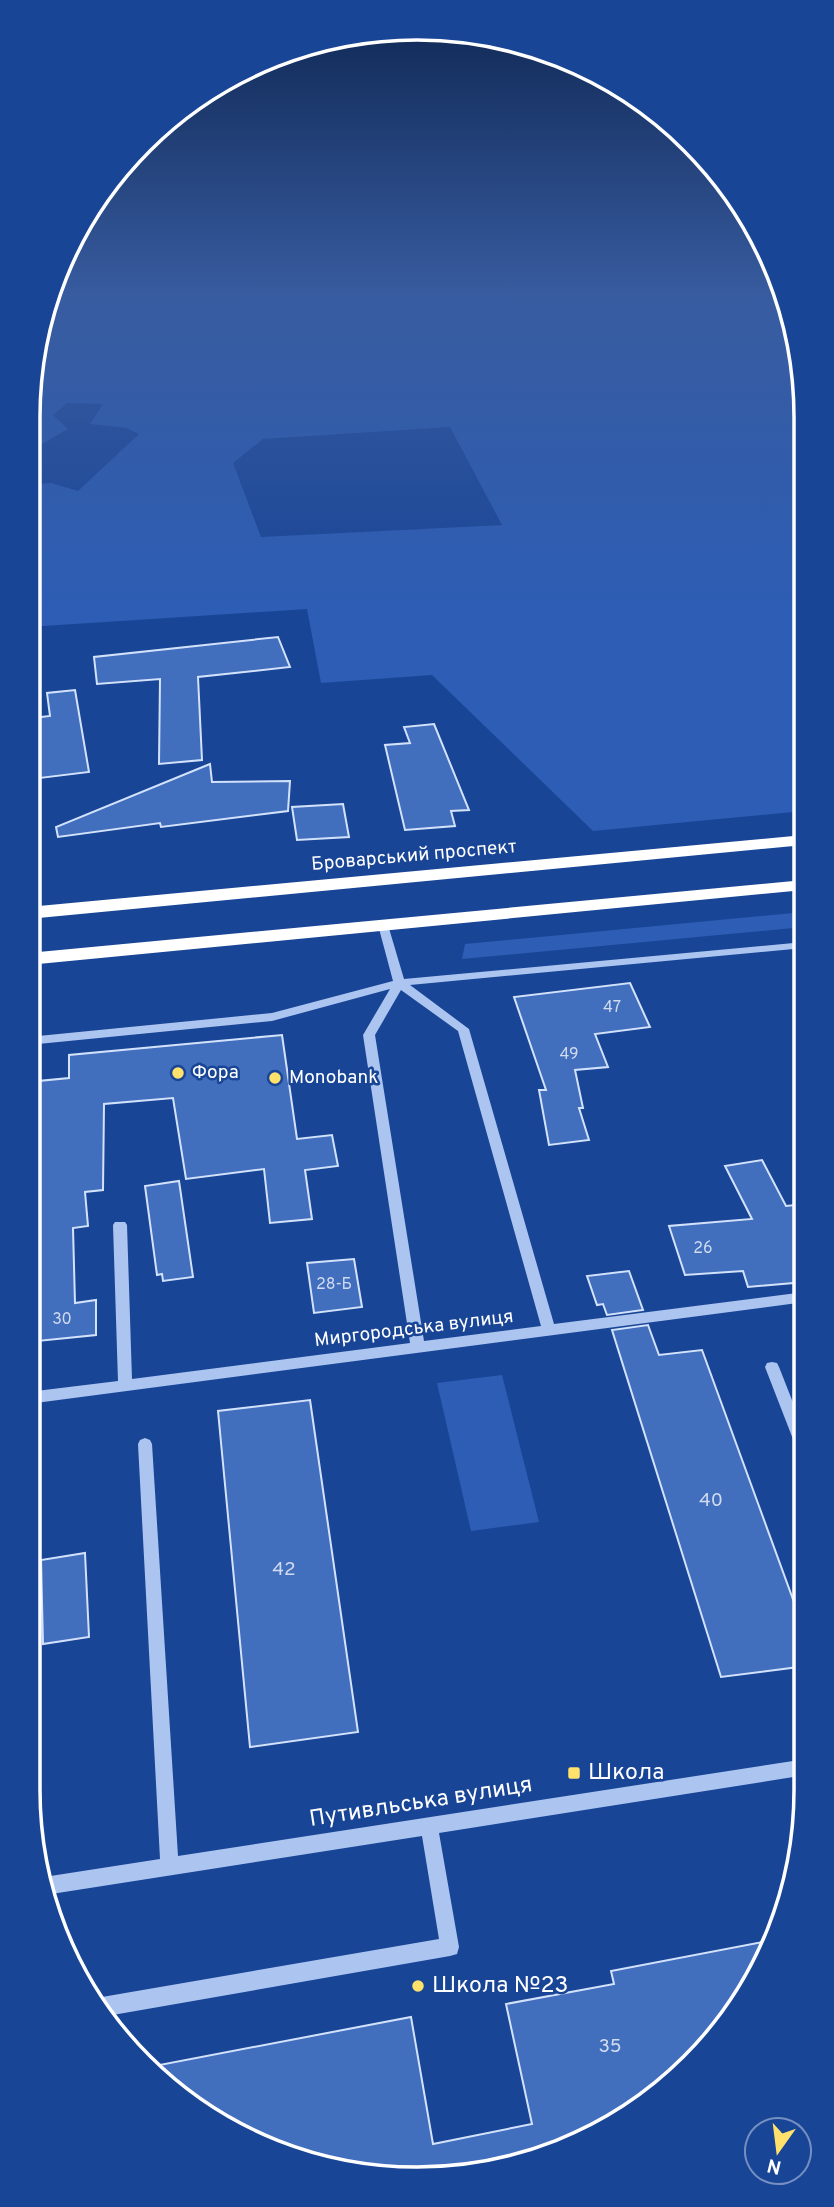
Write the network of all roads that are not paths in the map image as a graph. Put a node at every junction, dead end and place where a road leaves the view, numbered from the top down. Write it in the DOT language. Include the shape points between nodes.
graph roads {
  1 [pos="794,841"];
  2 [pos="794,886"];
  3 [pos="40,912"];
  4 [pos="383,925"];
  5 [pos="794,946"];
  6 [pos="40,958"];
  7 [pos="399,983"];
  8 [pos="40,1040"];
  9 [pos="120,1225"];
  10 [pos="794,1298"];
  11 [pos="549,1331"];
  12 [pos="418,1348"];
  13 [pos="772,1367"];
  14 [pos="125,1385"];
  15 [pos="40,1396"];
  16 [pos="794,1424"];
  17 [pos="145,1444"];
  18 [pos="794,1769"];
  19 [pos="429,1827"];
  20 [pos="170,1866"];
  21 [pos="52,1884"];
  22 [pos="109,2006"];
  1 -- 3 [label="highway, Броварський проспект"];
  2 -- 4 [label="highway"];
  4 -- 6 [label="highway"];
  4 -- 7 [label="street"];
  5 -- 7 [label="street"];
  7 -- 8 [label="street" via="272,1017"];
  7 -- 11 [label="street" via="463,1029"];
  7 -- 12 [label="street" via="369,1034"];
  9 -- 14 [label="street"];
  10 -- 11 [label="street, Миргородська вулиця"];
  11 -- 12 [label="street, Миргородська вулиця"];
  12 -- 14 [label="street, Миргородська вулиця"];
  13 -- 16 [label="street"];
  14 -- 15 [label="street, Миргородська вулиця"];
  17 -- 20 [label="street"];
  18 -- 19 [label="street, Путивльська вулиця"];
  19 -- 20 [label="street, Путивльська вулиця"];
  19 -- 22 [label="street" via="450,1947"];
  20 -- 21 [label="street, Путивльська вулиця"];
}
